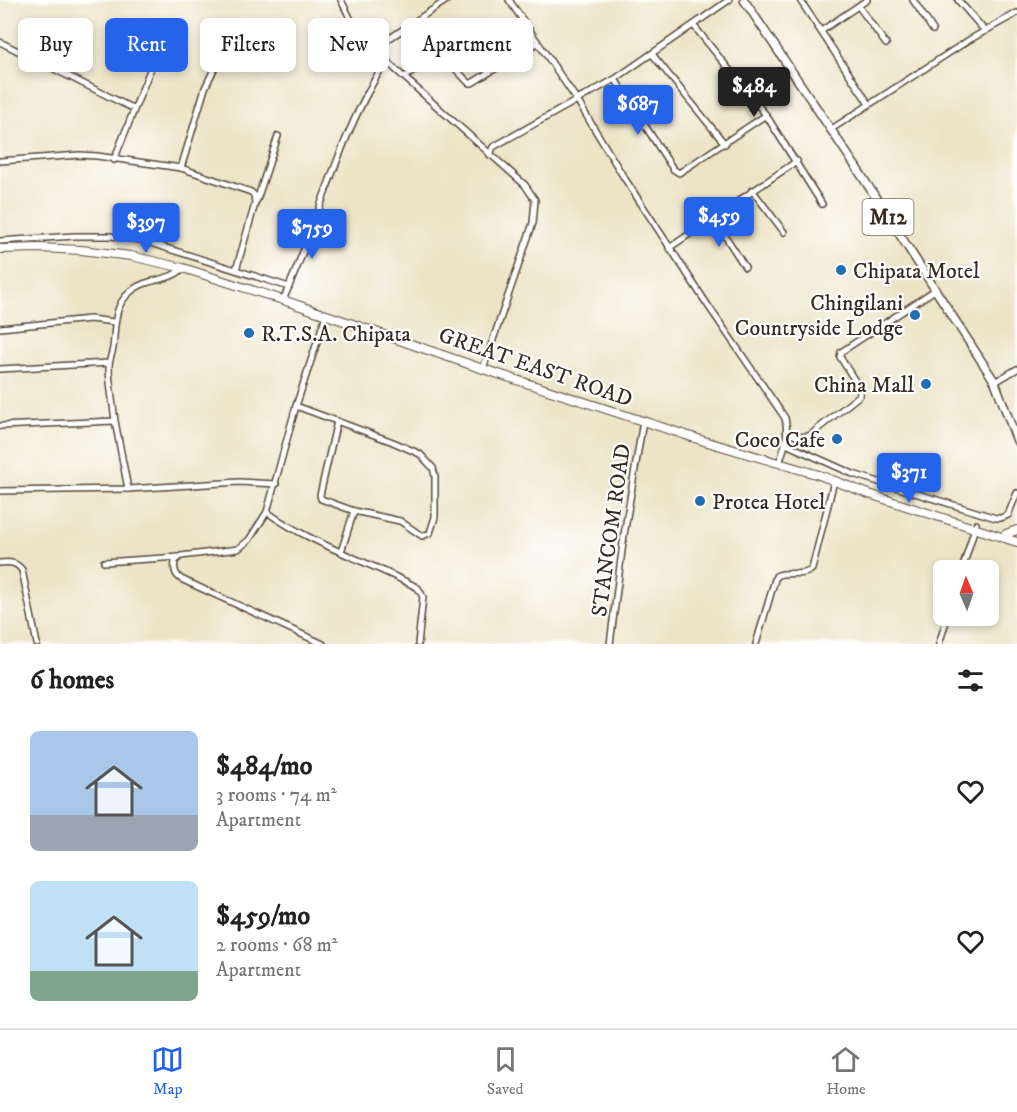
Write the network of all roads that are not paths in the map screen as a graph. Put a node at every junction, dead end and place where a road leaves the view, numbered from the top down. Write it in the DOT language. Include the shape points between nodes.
graph roads {
  1 [pos="341,0"];
  2 [pos="447,0"];
  3 [pos="509,0"];
  4 [pos="729,0"];
  5 [pos="744,0"];
  6 [pos="800,0"];
  7 [pos="867,0"];
  8 [pos="913,0"];
  9 [pos="958,0"];
  10 [pos="859,7"];
  11 [pos="1017,13"];
  12 [pos="350,18"];
  13 [pos="694,26"];
  14 [pos="933,30"];
  15 [pos="822,31"];
  16 [pos="985,31"];
  17 [pos="389,39"];
  18 [pos="0,42"];
  19 [pos="537,43"];
  20 [pos="886,44"];
  21 [pos="652,54"];
  22 [pos="389,62"];
  23 [pos="149,72"];
  24 [pos="213,72"];
  25 [pos="379,72"];
  26 [pos="404,77"];
  27 [pos="615,79"];
  28 [pos="577,100"];
  29 [pos="869,104"];
  30 [pos="134,109"];
  31 [pos="766,115"];
  32 [pos="830,130"];
  33 [pos="278,136"];
  34 [pos="725,144"];
  35 [pos="490,155"];
  36 [pos="114,160"];
  37 [pos="0,161"];
  38 [pos="797,161"];
  39 [pos="180,168"];
  40 [pos="752,190"];
  41 [pos="255,204"];
  42 [pos="822,204"];
  43 [pos="713,217"];
  44 [pos="784,232"];
  45 [pos="0,241"];
  46 [pos="669,248"];
  47 [pos="0,249"];
  48 [pos="745,267"];
  49 [pos="183,268"];
  50 [pos="236,270"];
  51 [pos="289,287"];
  52 [pos="935,290"];
  53 [pos="283,300"];
  54 [pos="326,315"];
  55 [pos="114,322"];
  56 [pos="0,328"];
  57 [pos="109,363"];
  58 [pos="0,369"];
  59 [pos="483,369"];
  60 [pos="1017,369"];
  61 [pos="995,382"];
  62 [pos="296,406"];
  63 [pos="115,421"];
  64 [pos="337,421"];
  65 [pos="643,421"];
  66 [pos="0,426"];
  67 [pos="787,433"];
  68 [pos="1017,441"];
  69 [pos="786,444"];
  70 [pos="779,463"];
  71 [pos="834,481"];
  72 [pos="276,484"];
  73 [pos="128,489"];
  74 [pos="0,491"];
  75 [pos="1017,493"];
  76 [pos="354,511"];
  77 [pos="267,512"];
  78 [pos="976,526"];
  79 [pos="1017,530"];
  80 [pos="1006,534"];
  81 [pos="1017,540"];
  82 [pos="341,552"];
  83 [pos="179,556"];
  84 [pos="965,560"];
  85 [pos="104,562"];
  86 [pos="0,563"];
  87 [pos="945,626"];
  88 [pos="37,644"];
  89 [pos="323,644"];
  90 [pos="418,644"];
  91 [pos="610,644"];
  92 [pos="756,644"];
  93 [pos="939,644"];
  1 -- 12 [label="street"];
  2 -- 17 [label="street"];
  3 -- 19 [label="street"];
  4 -- 13 [label="street"];
  5 -- 32 [label="main road, M12"];
  6 -- 15 [label="street"];
  7 -- 10 [label="street"];
  8 -- 14 [label="street"];
  9 -- 16 [label="street"];
  10 -- 15 [label="street"];
  10 -- 20 [label="street"];
  11 -- 16 [label="street"];
  13 -- 21 [label="street"];
  13 -- 31 [label="street"];
  15 -- 29 [label="street"];
  16 -- 29 [label="street"];
  18 -- 30 [label="street"];
  19 -- 26 [label="street" via="472,83 442,55"];
  19 -- 28 [label="street"];
  21 -- 27 [label="street"];
  21 -- 34 [label="street"];
  22 -- 26 [label="street"];
  23 -- 30 [label="street"];
  24 -- 39 [label="street"];
  25 -- 51 [label="street" via="345,140"];
  26 -- 35 [label="street"];
  27 -- 28 [label="street"];
  27 -- 34 [label="street" via="675,171 684,171"];
  28 -- 35 [label="street" via="494,147"];
  28 -- 46 [label="street"];
  29 -- 32 [label="street"];
  30 -- 36 [label="street"];
  31 -- 34 [label="street"];
  31 -- 38 [label="street"];
  32 -- 52 [label="main road, M12"];
  33 -- 41 [label="street"];
  35 -- 59 [label="street" via="532,194 536,210"];
  36 -- 37 [label="street" via="79,155"];
  36 -- 39 [label="street"];
  38 -- 40 [label="street"];
  38 -- 42 [label="street"];
  39 -- 41 [label="street" via="251,192"];
  40 -- 43 [label="street"];
  40 -- 44 [label="street"];
  41 -- 50 [label="street"];
  43 -- 46 [label="street"];
  43 -- 48 [label="street"];
  45 -- 50 [label="street" via="111,236 141,240"];
  46 -- 67 [label="street" via="785,418"];
  47 -- 49 [label="highway, GREAT EAST ROAD" via="81,250"];
  49 -- 53 [label="highway, GREAT EAST ROAD"];
  49 -- 55 [label="street" via="176,275 145,282 127,294"];
  50 -- 51 [label="street"];
  51 -- 53 [label="street"];
  52 -- 61 [label="main road, M12"];
  52 -- 67 [label="street" via="841,352 860,395 809,436"];
  53 -- 54 [label="highway, GREAT EAST ROAD"];
  54 -- 59 [label="highway, GREAT EAST ROAD"];
  54 -- 62 [label="street"];
  55 -- 56 [label="street" via="90,319"];
  55 -- 57 [label="street"];
  57 -- 58 [label="street"];
  57 -- 63 [label="street"];
  59 -- 65 [label="highway, GREAT EAST ROAD"];
  60 -- 61 [label="street"];
  61 -- 68 [label="main road, M12"];
  62 -- 64 [label="street"];
  62 -- 72 [label="street"];
  63 -- 66 [label="street"];
  63 -- 73 [label="street"];
  64 -- 76 [label="street" via="320,495 323,501"];
  64 -- 76 [label="street" via="420,454 435,476 433,526 429,533 422,536 400,521"];
  65 -- 70 [label="highway, GREAT EAST ROAD"];
  65 -- 91 [label="street, STANCOM ROAD"];
  67 -- 69 [label="street"];
  69 -- 70 [label="street"];
  69 -- 75 [label="street" via="853,474 996,518 1008,515"];
  70 -- 71 [label="highway, GREAT EAST ROAD"];
  71 -- 78 [label="highway, GREAT EAST ROAD"];
  71 -- 92 [label="street" via="812,569 776,576"];
  72 -- 73 [label="street" via="239,482"];
  72 -- 77 [label="street"];
  73 -- 74 [label="street"];
  76 -- 82 [label="street"];
  77 -- 82 [label="street"];
  77 -- 83 [label="street" via="249,540 238,549"];
  78 -- 80 [label="highway, GREAT EAST ROAD"];
  78 -- 81 [label="highway, GREAT EAST ROAD"];
  78 -- 84 [label="street"];
  79 -- 80 [label="highway"];
  80 -- 81 [label="highway, GREAT EAST ROAD"];
  82 -- 90 [label="street" via="418,588 423,597"];
  83 -- 85 [label="street"];
  83 -- 89 [label="street" via="174,566 181,579"];
  86 -- 88 [label="street" via="12,562 22,570"];
  87 -- 93 [label="street"];
}
